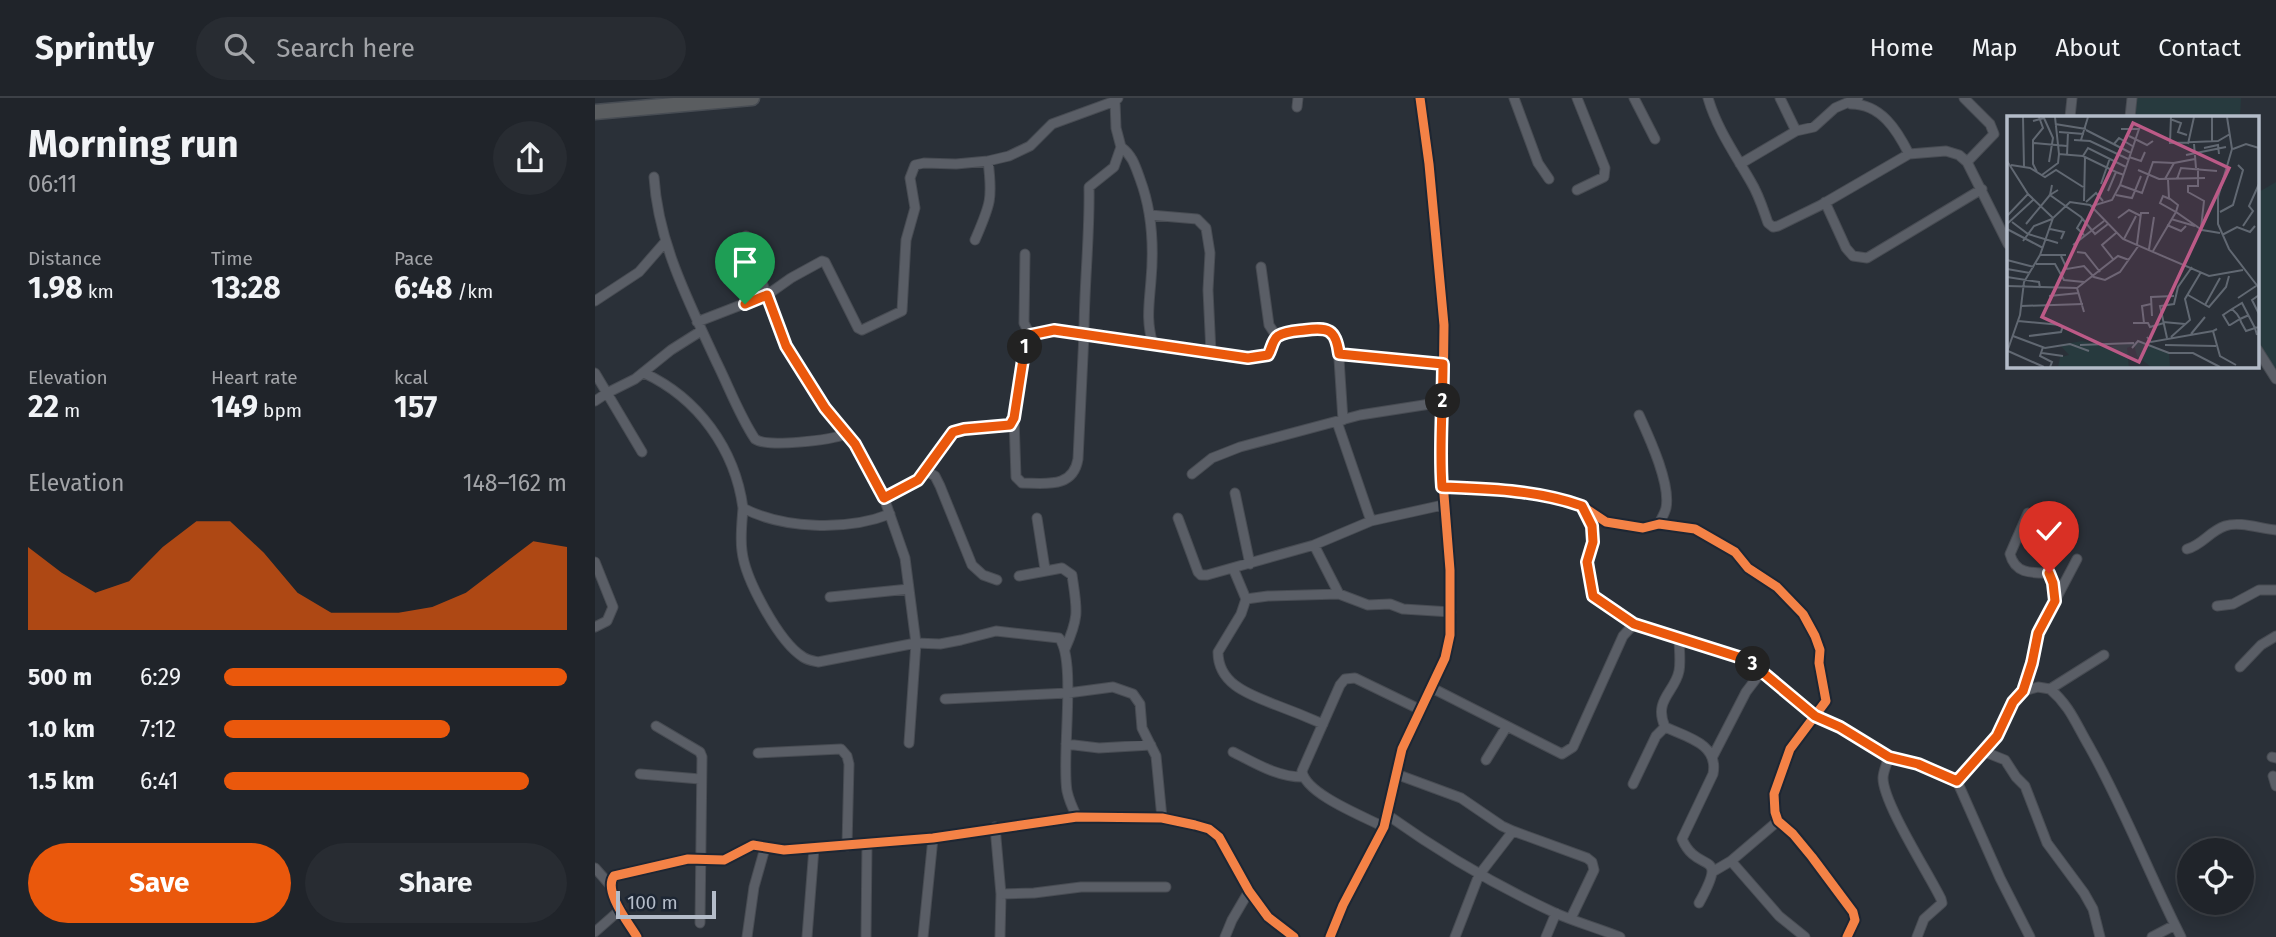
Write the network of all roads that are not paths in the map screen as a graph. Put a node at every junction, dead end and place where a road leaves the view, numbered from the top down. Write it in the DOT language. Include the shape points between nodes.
graph roads {
  1 [pos="752,98"];
  2 [pos="1420,98"];
  3 [pos="1514,98"];
  4 [pos="1577,98"];
  5 [pos="1634,98"];
  6 [pos="1708,98"];
  7 [pos="1780,98"];
  8 [pos="1964,98"];
  9 [pos="2072,98"];
  10 [pos="2132,98"];
  11 [pos="1117,100"];
  12 [pos="1853,101"];
  13 [pos="600,111"];
  14 [pos="2070,116"];
  15 [pos="2130,116"];
  16 [pos="1796,131"];
  17 [pos="1655,139"];
  18 [pos="1121,147"];
  19 [pos="1909,155"];
  20 [pos="988,162"];
  21 [pos="1967,162"];
  22 [pos="1739,164"];
  23 [pos="655,177"];
  24 [pos="1549,179"];
  25 [pos="1982,189"];
  26 [pos="1577,190"];
  27 [pos="1825,202"];
  28 [pos="1150,215"];
  29 [pos="746,236"];
  30 [pos="975,240"];
  31 [pos="666,242"];
  32 [pos="2007,242"];
  33 [pos="1025,254"];
  34 [pos="1261,267"];
  35 [pos="767,295"];
  36 [pos="595,301"];
  37 [pos="697,322"];
  38 [pos="701,331"];
  39 [pos="1084,334"];
  40 [pos="1030,335"];
  41 [pos="1277,337"];
  42 [pos="1153,345"];
  43 [pos="2259,352"];
  44 [pos="1211,353"];
  45 [pos="1339,354"];
  46 [pos="1443,364"];
  47 [pos="595,373"];
  48 [pos="644,373"];
  49 [pos="2276,379"];
  50 [pos="607,393"];
  51 [pos="595,401"];
  52 [pos="1443,401"];
  53 [pos="1639,415"];
  54 [pos="1014,418"];
  55 [pos="1340,421"];
  56 [pos="846,434"];
  57 [pos="642,452"];
  58 [pos="926,471"];
  59 [pos="1192,474"];
  60 [pos="1442,487"];
  61 [pos="1235,493"];
  62 [pos="884,498"];
  63 [pos="1443,505"];
  64 [pos="1582,506"];
  65 [pos="743,508"];
  66 [pos="2028,513"];
  67 [pos="890,514"];
  68 [pos="1037,518"];
  69 [pos="1178,518"];
  70 [pos="1371,521"];
  71 [pos="1659,524"];
  72 [pos="2276,530"];
  73 [pos="1314,545"];
  74 [pos="2186,549"];
  75 [pos="2077,559"];
  76 [pos="595,562"];
  77 [pos="1250,564"];
  78 [pos="1233,568"];
  79 [pos="1045,569"];
  80 [pos="1019,576"];
  81 [pos="997,579"];
  82 [pos="909,589"];
  83 [pos="2276,590"];
  84 [pos="1339,594"];
  85 [pos="830,597"];
  86 [pos="1246,599"];
  87 [pos="2055,601"];
  88 [pos="2217,607"];
  89 [pos="1451,612"];
  90 [pos="1634,624"];
  91 [pos="595,627"];
  92 [pos="2276,636"];
  93 [pos="1679,638"];
  94 [pos="916,643"];
  95 [pos="1065,649"];
  96 [pos="2104,655"];
  97 [pos="2240,667"];
  98 [pos="1762,671"];
  99 [pos="1432,688"];
  100 [pos="2050,689"];
  101 [pos="2023,691"];
  102 [pos="1068,693"];
  103 [pos="945,699"];
  104 [pos="1421,710"];
  105 [pos="1815,716"];
  106 [pos="1323,724"];
  107 [pos="656,726"];
  108 [pos="1507,726"];
  109 [pos="1665,727"];
  110 [pos="909,743"];
  111 [pos="1066,744"];
  112 [pos="1151,745"];
  113 [pos="1233,751"];
  114 [pos="1985,751"];
  115 [pos="758,753"];
  116 [pos="1713,756"];
  117 [pos="1889,757"];
  118 [pos="1486,760"];
  119 [pos="641,774"];
  120 [pos="1396,774"];
  121 [pos="1303,777"];
  122 [pos="700,779"];
  123 [pos="1957,781"];
  124 [pos="1633,784"];
  125 [pos="1389,816"];
  126 [pos="1077,817"];
  127 [pos="1163,818"];
  128 [pos="1778,821"];
  129 [pos="995,827"];
  130 [pos="1384,827"];
  131 [pos="1513,831"];
  132 [pos="933,838"];
  133 [pos="867,844"];
  134 [pos="847,846"];
  135 [pos="765,848"];
  136 [pos="814,848"];
  137 [pos="699,860"];
  138 [pos="1731,861"];
  139 [pos="595,868"];
  140 [pos="1714,871"];
  141 [pos="1479,875"];
  142 [pos="610,885"];
  143 [pos="1165,887"];
  144 [pos="1249,891"];
  145 [pos="1001,894"];
  146 [pos="1699,903"];
  147 [pos="621,909"];
  148 [pos="1556,913"];
  149 [pos="1571,918"];
  150 [pos="699,923"];
  151 [pos="2175,925"];
  152 [pos="595,932"];
  153 [pos="1291,936"];
  154 [pos="637,937"];
  155 [pos="747,937"];
  156 [pos="807,937"];
  157 [pos="866,937"];
  158 [pos="923,937"];
  159 [pos="1000,937"];
  160 [pos="1225,937"];
  161 [pos="1330,937"];
  162 [pos="1455,937"];
  163 [pos="1546,937"];
  164 [pos="1620,937"];
  165 [pos="1805,937"];
  166 [pos="1847,937"];
  167 [pos="1917,937"];
  168 [pos="2030,937"];
  169 [pos="2100,937"];
  170 [pos="2152,937"];
  171 [pos="2181,937"];
  1 -- 13 [label="highway"];
  2 -- 46 [label="street" via="1442,293"];
  3 -- 24 [label="street" via="1538,163"];
  4 -- 26 [label="street" via="1605,168 1604,177"];
  5 -- 17 [label="street"];
  6 -- 22 [label="street"];
  7 -- 16 [label="street"];
  8 -- 21 [label="street" via="1994,134"];
  9 -- 14 [label="street"];
  10 -- 15 [label="street"];
  11 -- 18 [label="street"];
  11 -- 20 [label="street" via="1063,118 1030,146"];
  12 -- 16 [label="street" via="1835,108 1814,127"];
  12 -- 19 [label="street" via="1878,111"];
  16 -- 22 [label="street"];
  18 -- 28 [label="street" via="1131,154"];
  18 -- 39 [label="street" via="1114,167 1089,187"];
  19 -- 21 [label="street" via="1946,151"];
  19 -- 27 [label="street"];
  20 -- 30 [label="street" via="991,204"];
  20 -- 35 [label="street" via="923,163 913,168 915,208 906,240 902,311 858,328 824,261"];
  21 -- 25 [label="street"];
  22 -- 27 [label="street" via="1773,226"];
  23 -- 31 [label="street"];
  25 -- 27 [label="street" via="1867,258 1853,256 1846,248"];
  25 -- 32 [label="street"];
  28 -- 42 [label="street" via="1147,315"];
  28 -- 44 [label="street" via="1198,219 1206,228"];
  29 -- 35 [label="street"];
  31 -- 36 [label="street" via="639,272"];
  31 -- 37 [label="street"];
  33 -- 40 [label="street" via="1024,323"];
  34 -- 41 [label="street" via="1269,325"];
  35 -- 37 [label="street"];
  35 -- 56 [label="street" via="786,346"];
  37 -- 38 [label="street"];
  38 -- 48 [label="street"];
  38 -- 56 [label="street" via="750,432 760,443"];
  39 -- 40 [label="street" via="1054,330"];
  39 -- 42 [label="street"];
  39 -- 54 [label="street" via="1078,459 1071,477 1060,483 1022,483 1016,477"];
  40 -- 54 [label="street"];
  41 -- 44 [label="street" via="1264,356"];
  41 -- 45 [label="street" via="1327,329"];
  42 -- 44 [label="street"];
  43 -- 49 [label="street"];
  45 -- 46 [label="street"];
  45 -- 55 [label="street"];
  46 -- 52 [label="street"];
  47 -- 50 [label="street"];
  48 -- 50 [label="street"];
  48 -- 65 [label="street" via="664,382 695,408 730,458"];
  50 -- 51 [label="street"];
  50 -- 57 [label="street"];
  52 -- 55 [label="street"];
  52 -- 60 [label="street"];
  53 -- 71 [label="street" via="1664,487 1666,508"];
  54 -- 58 [label="street" via="1010,425 953,432"];
  55 -- 59 [label="street" via="1240,447 1212,458"];
  55 -- 70 [label="street"];
  56 -- 62 [label="street"];
  58 -- 62 [label="street"];
  58 -- 81 [label="street" via="940,486 972,565"];
  60 -- 63 [label="street"];
  60 -- 64 [label="street" via="1509,490"];
  61 -- 77 [label="street"];
  62 -- 67 [label="street"];
  63 -- 70 [label="street"];
  63 -- 89 [label="street"];
  64 -- 71 [label="street" via="1605,522 1643,528"];
  64 -- 90 [label="street" via="1592,526 1587,562 1593,596"];
  65 -- 67 [label="street" via="761,518 798,525 869,521"];
  65 -- 94 [label="street" via="741,551 748,576 790,646 803,657 818,662"];
  66 -- 87 [label="street" via="2011,561 2026,573 2049,573"];
  67 -- 82 [label="street" via="908,568"];
  68 -- 79 [label="street"];
  69 -- 78 [label="street" via="1201,575"];
  70 -- 73 [label="street"];
  71 -- 105 [label="street" via="1695,529 1735,552 1803,614 1815,636 1825,690 1826,701"];
  72 -- 74 [label="street" via="2228,525"];
  73 -- 77 [label="street"];
  73 -- 84 [label="street"];
  75 -- 87 [label="street"];
  76 -- 91 [label="street" via="613,607 607,621"];
  77 -- 78 [label="street"];
  78 -- 86 [label="street"];
  79 -- 80 [label="street"];
  79 -- 95 [label="street" via="1062,568 1072,575 1076,624"];
  82 -- 85 [label="street"];
  82 -- 94 [label="street"];
  83 -- 88 [label="street" via="2259,590"];
  84 -- 86 [label="street"];
  84 -- 89 [label="street" via="1368,605"];
  86 -- 106 [label="street" via="1218,652 1226,677 1248,695"];
  87 -- 101 [label="street" via="2038,633"];
  89 -- 99 [label="street" via="1448,648"];
  90 -- 93 [label="street"];
  90 -- 108 [label="street" via="1623,636 1570,750 1558,754"];
  92 -- 97 [label="street"];
  93 -- 98 [label="street" via="1748,660"];
  93 -- 109 [label="street" via="1680,668 1661,705"];
  94 -- 95 [label="street" via="940,644 1014,631 1053,635"];
  94 -- 110 [label="street"];
  95 -- 102 [label="street"];
  96 -- 100 [label="street"];
  98 -- 105 [label="street"];
  98 -- 116 [label="street"];
  99 -- 104 [label="street"];
  99 -- 108 [label="street"];
  100 -- 101 [label="street"];
  100 -- 151 [label="street" via="2069,707 2113,788"];
  101 -- 114 [label="street"];
  102 -- 103 [label="street"];
  102 -- 111 [label="street"];
  102 -- 112 [label="street" via="1112,687 1133,694"];
  104 -- 106 [label="street" via="1350,678 1342,681"];
  104 -- 120 [label="street" via="1402,749"];
  105 -- 117 [label="street"];
  105 -- 128 [label="street" via="1794,741 1781,772 1774,794"];
  106 -- 121 [label="street"];
  107 -- 122 [label="street" via="701,752"];
  108 -- 118 [label="street"];
  109 -- 116 [label="street" via="1707,748"];
  109 -- 124 [label="street" via="1655,736"];
  111 -- 112 [label="street" via="1099,748"];
  111 -- 126 [label="street" via="1067,792"];
  112 -- 127 [label="street"];
  113 -- 121 [label="street" via="1278,774"];
  114 -- 123 [label="street"];
  114 -- 169 [label="street" via="2005,760 2025,786 2047,843 2093,909"];
  115 -- 134 [label="street" via="841,749 849,764"];
  116 -- 140 [label="street" via="1713,774 1682,839 1686,848"];
  117 -- 123 [label="street"];
  117 -- 167 [label="street" via="1882,778 1894,812 1942,903 1924,919"];
  119 -- 122 [label="street"];
  120 -- 125 [label="street"];
  120 -- 131 [label="street" via="1461,798"];
  121 -- 130 [label="street" via="1318,792"];
  122 -- 137 [label="street"];
  123 -- 168 [label="street"];
  125 -- 130 [label="street"];
  125 -- 141 [label="street"];
  126 -- 127 [label="street"];
  126 -- 129 [label="street"];
  127 -- 144 [label="street" via="1209,829 1219,837"];
  128 -- 138 [label="street"];
  128 -- 166 [label="street" via="1794,834 1853,912 1855,920"];
  129 -- 132 [label="street"];
  129 -- 145 [label="street"];
  130 -- 161 [label="street"];
  131 -- 141 [label="street"];
  131 -- 149 [label="street" via="1592,862 1594,870"];
  132 -- 133 [label="street"];
  132 -- 158 [label="street"];
  133 -- 134 [label="street"];
  133 -- 157 [label="street"];
  134 -- 136 [label="street"];
  135 -- 136 [label="street"];
  135 -- 137 [label="street" via="753,845 724,860"];
  135 -- 155 [label="street"];
  136 -- 156 [label="street"];
  137 -- 142 [label="street" via="618,874"];
  137 -- 150 [label="street"];
  138 -- 140 [label="street"];
  138 -- 165 [label="street" via="1779,916"];
  139 -- 142 [label="street"];
  140 -- 146 [label="street"];
  141 -- 148 [label="street"];
  141 -- 162 [label="street"];
  142 -- 147 [label="street"];
  143 -- 145 [label="street" via="1081,887"];
  144 -- 153 [label="street" via="1268,917"];
  144 -- 160 [label="street"];
  145 -- 159 [label="street"];
  147 -- 152 [label="street"];
  147 -- 154 [label="street"];
  148 -- 149 [label="street"];
  148 -- 163 [label="street"];
  149 -- 164 [label="street"];
  151 -- 170 [label="street"];
  151 -- 171 [label="street"];
}
